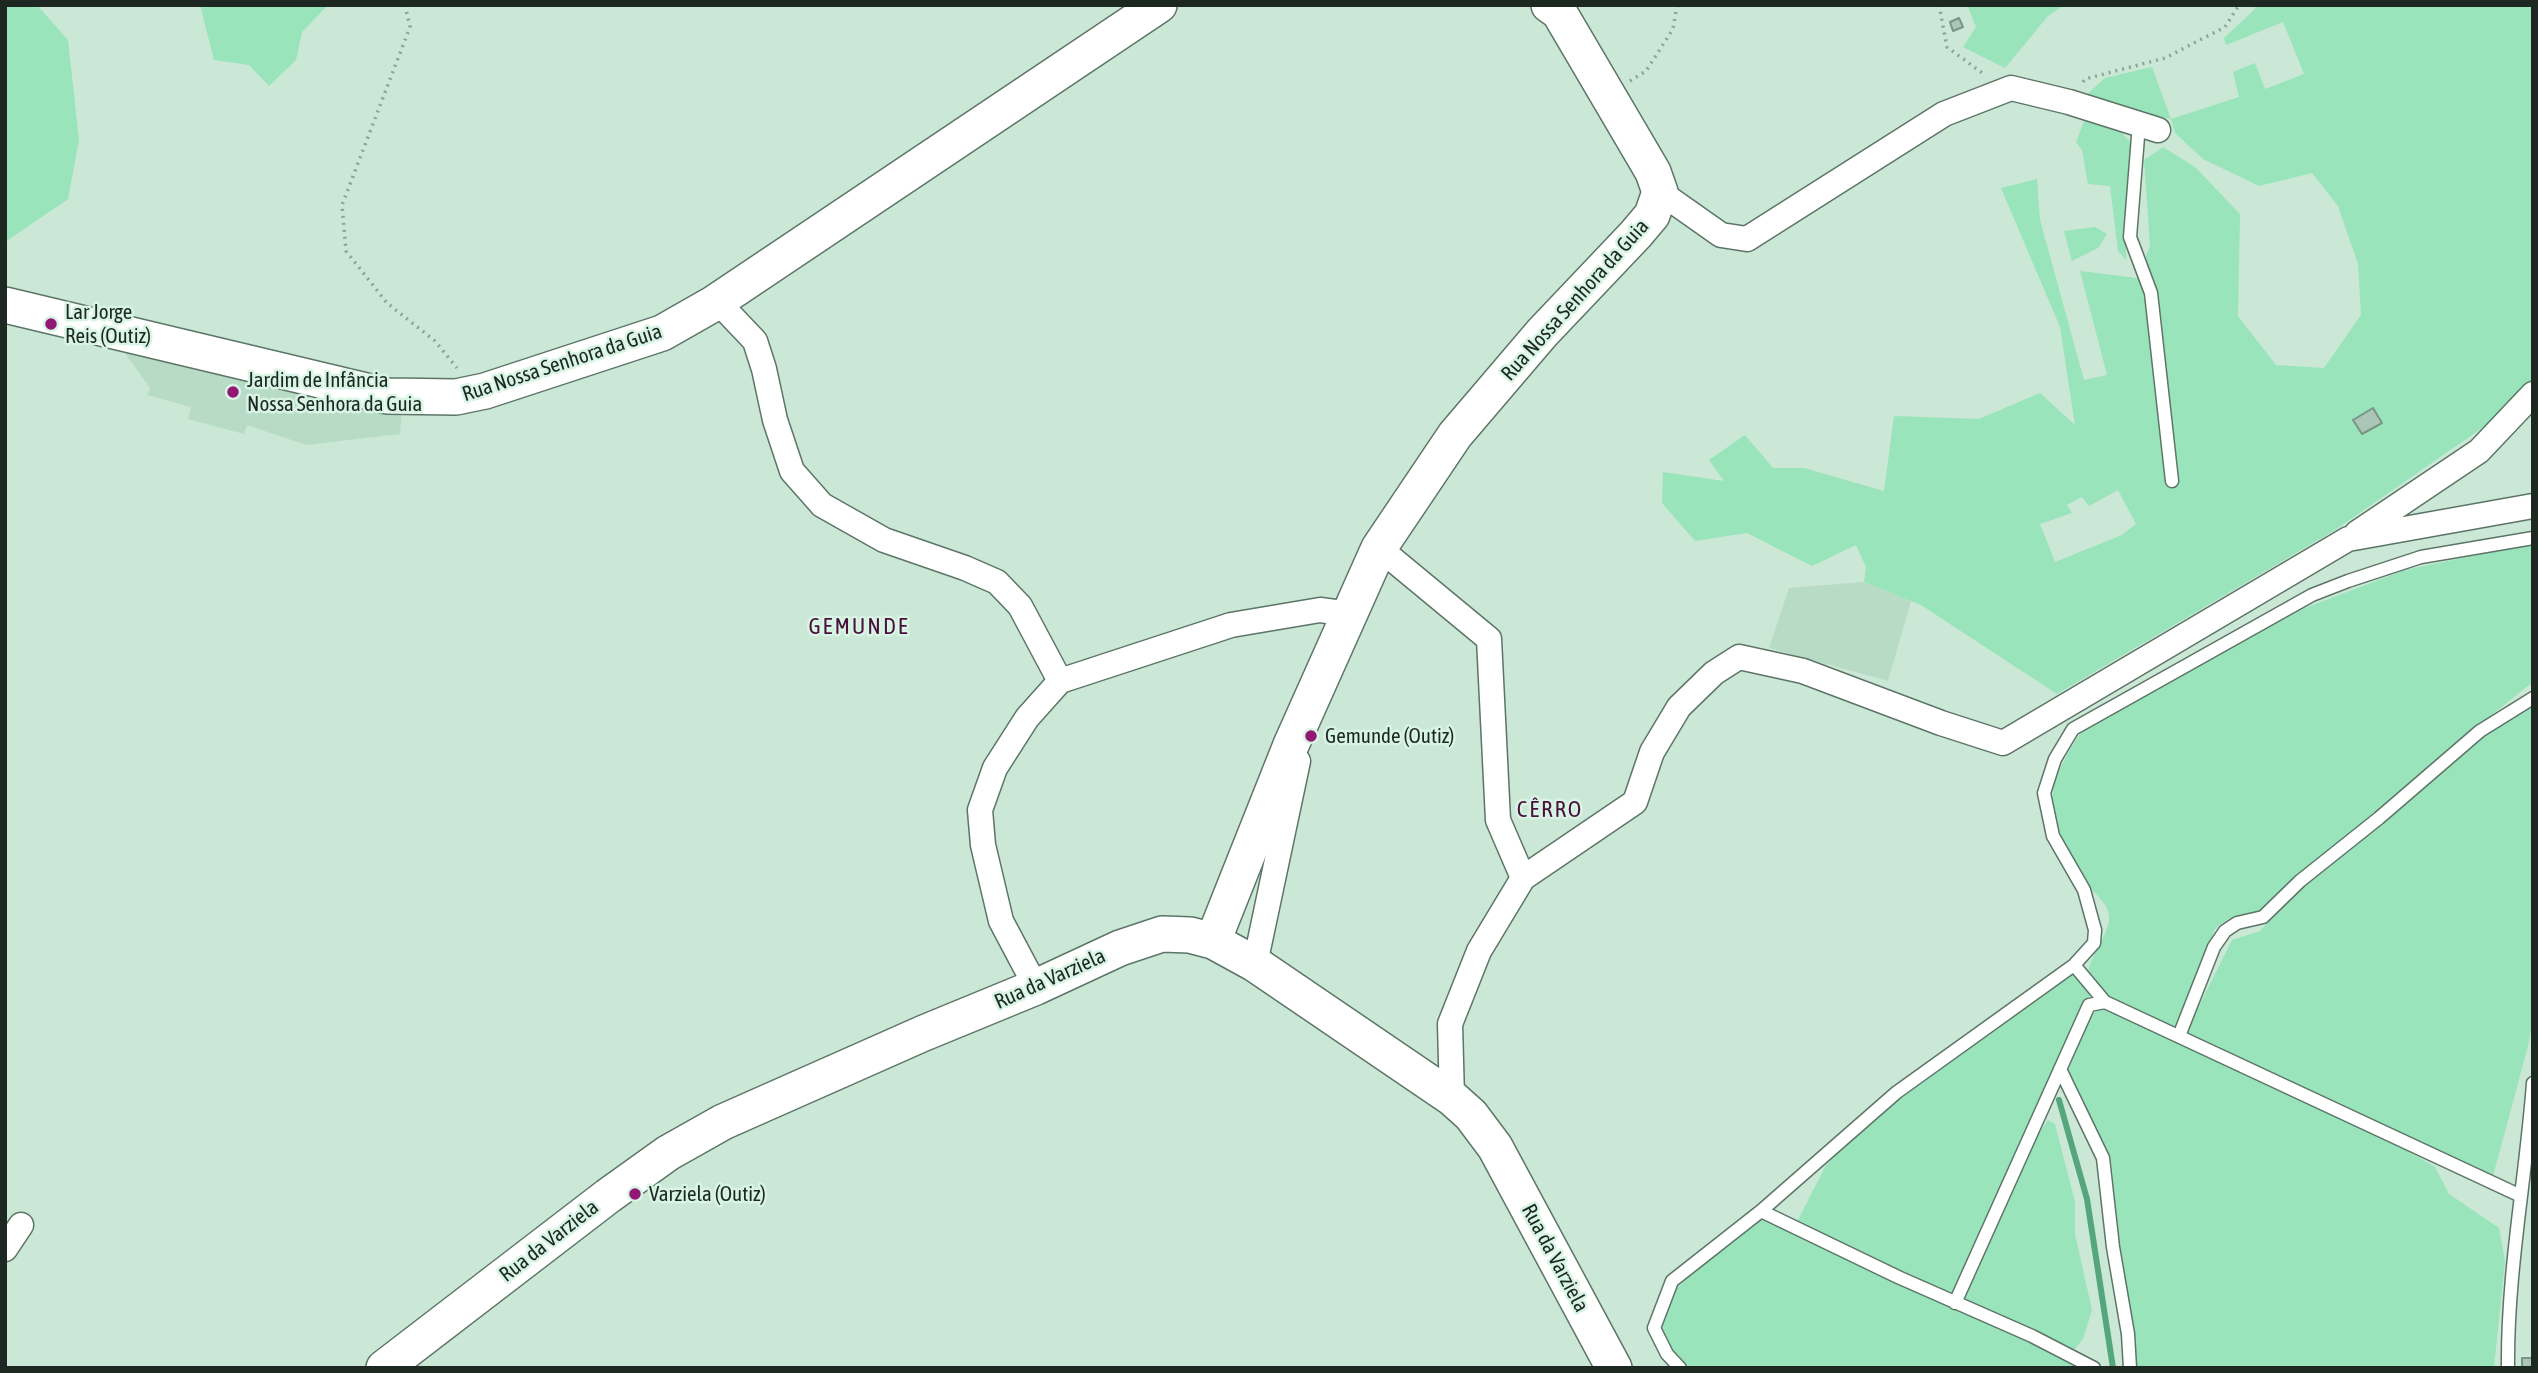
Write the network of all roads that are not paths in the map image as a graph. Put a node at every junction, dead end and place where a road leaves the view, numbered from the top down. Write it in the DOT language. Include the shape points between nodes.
graph roads {
  1 [pos="1159,5"];
  2 [pos="1549,5"];
  3 [pos="2148,127"];
  4 [pos="1660,192"];
  5 [pos="717,301"];
  6 [pos="5,304"];
  7 [pos="2533,394"];
  8 [pos="2172,481"];
  9 [pos="2533,506"];
  10 [pos="2533,538"];
  11 [pos="2348,539"];
  12 [pos="1379,548"];
  13 [pos="1350,614"];
  14 [pos="1060,681"];
  15 [pos="2533,698"];
  16 [pos="1292,746"];
  17 [pos="1523,878"];
  18 [pos="1213,941"];
  19 [pos="1255,964"];
  20 [pos="2074,965"];
  21 [pos="1036,987"];
  22 [pos="2105,1002"];
  23 [pos="2179,1036"];
  24 [pos="2060,1069"];
  25 [pos="2533,1083"];
  26 [pos="1452,1098"];
  27 [pos="2531,1144"];
  28 [pos="2521,1196"];
  29 [pos="1761,1210"];
  30 [pos="21,1225"];
  31 [pos="5,1250"];
  32 [pos="1955,1303"];
  33 [pos="384,1368"];
  34 [pos="1614,1368"];
  35 [pos="1680,1368"];
  36 [pos="2094,1368"];
  37 [pos="2130,1368"];
  38 [pos="2508,1368"];
  1 -- 5 [label="street, Rua Nossa Senhora da Guia"];
  2 -- 4 [label="street" via="1559,12 1653,172"];
  3 -- 4 [label="street" via="2011,89 1944,114 1747,239 1721,235"];
  3 -- 8 [label="lane" via="2130,237 2151,293"];
  4 -- 12 [label="street, Rua Nossa Senhora da Guia" via="1652,215 1636,234 1542,333 1455,435"];
  5 -- 6 [label="street, Rua Nossa Senhora da Guia" via="662,333 456,397 387,396"];
  5 -- 14 [label="street" via="755,341 792,471 822,505 884,540 998,582 1020,606"];
  7 -- 11 [label="street" via="2479,451"];
  9 -- 11 [label="street"];
  10 -- 20 [label="lane" via="2421,557 2348,580 2312,595 2073,729 2055,759 2044,793 2053,836 2084,890 2095,930 2094,943"];
  11 -- 17 [label="street" via="2003,743 1803,671 1739,657 1714,673 1679,707 1652,752 1635,802"];
  12 -- 13 [label="street, Rua Nossa Senhora da Guia"];
  12 -- 17 [label="street" via="1489,639 1498,820"];
  13 -- 14 [label="street" via="1320,610 1231,625"];
  13 -- 16 [label="street, Rua Nossa Senhora da Guia"];
  14 -- 21 [label="street" via="1027,718 995,768 980,810 983,845 1001,920"];
  15 -- 23 [label="lane" via="2480,731 2263,917 2225,931 2214,947"];
  16 -- 18 [label="street, Rua Nossa Senhora da Guia"];
  16 -- 19 [label="street" via="1299,755"];
  17 -- 26 [label="street" via="1479,951 1450,1024"];
  18 -- 19 [label="street, Rua da Varziela"];
  18 -- 21 [label="street, Rua da Varziela" via="1162,934 1119,948"];
  19 -- 26 [label="street, Rua da Varziela"];
  20 -- 22 [label="lane"];
  20 -- 29 [label="lane" via="1897,1092"];
  21 -- 33 [label="street, Rua da Varziela" via="723,1122 668,1153"];
  22 -- 23 [label="lane"];
  22 -- 24 [label="lane" via="2089,1005"];
  23 -- 28 [label="lane"];
  24 -- 32 [label="lane"];
  24 -- 37 [label="lane" via="2103,1158"];
  25 -- 27 [label="lane"];
  26 -- 34 [label="street, Rua da Varziela" via="1495,1147"];
  27 -- 28 [label="lane"];
  28 -- 38 [label="lane" via="2507,1319"];
  29 -- 32 [label="lane"];
  29 -- 35 [label="lane" via="1672,1281 1654,1328"];
  30 -- 31 [label="street"];
  32 -- 36 [label="lane"];
}
